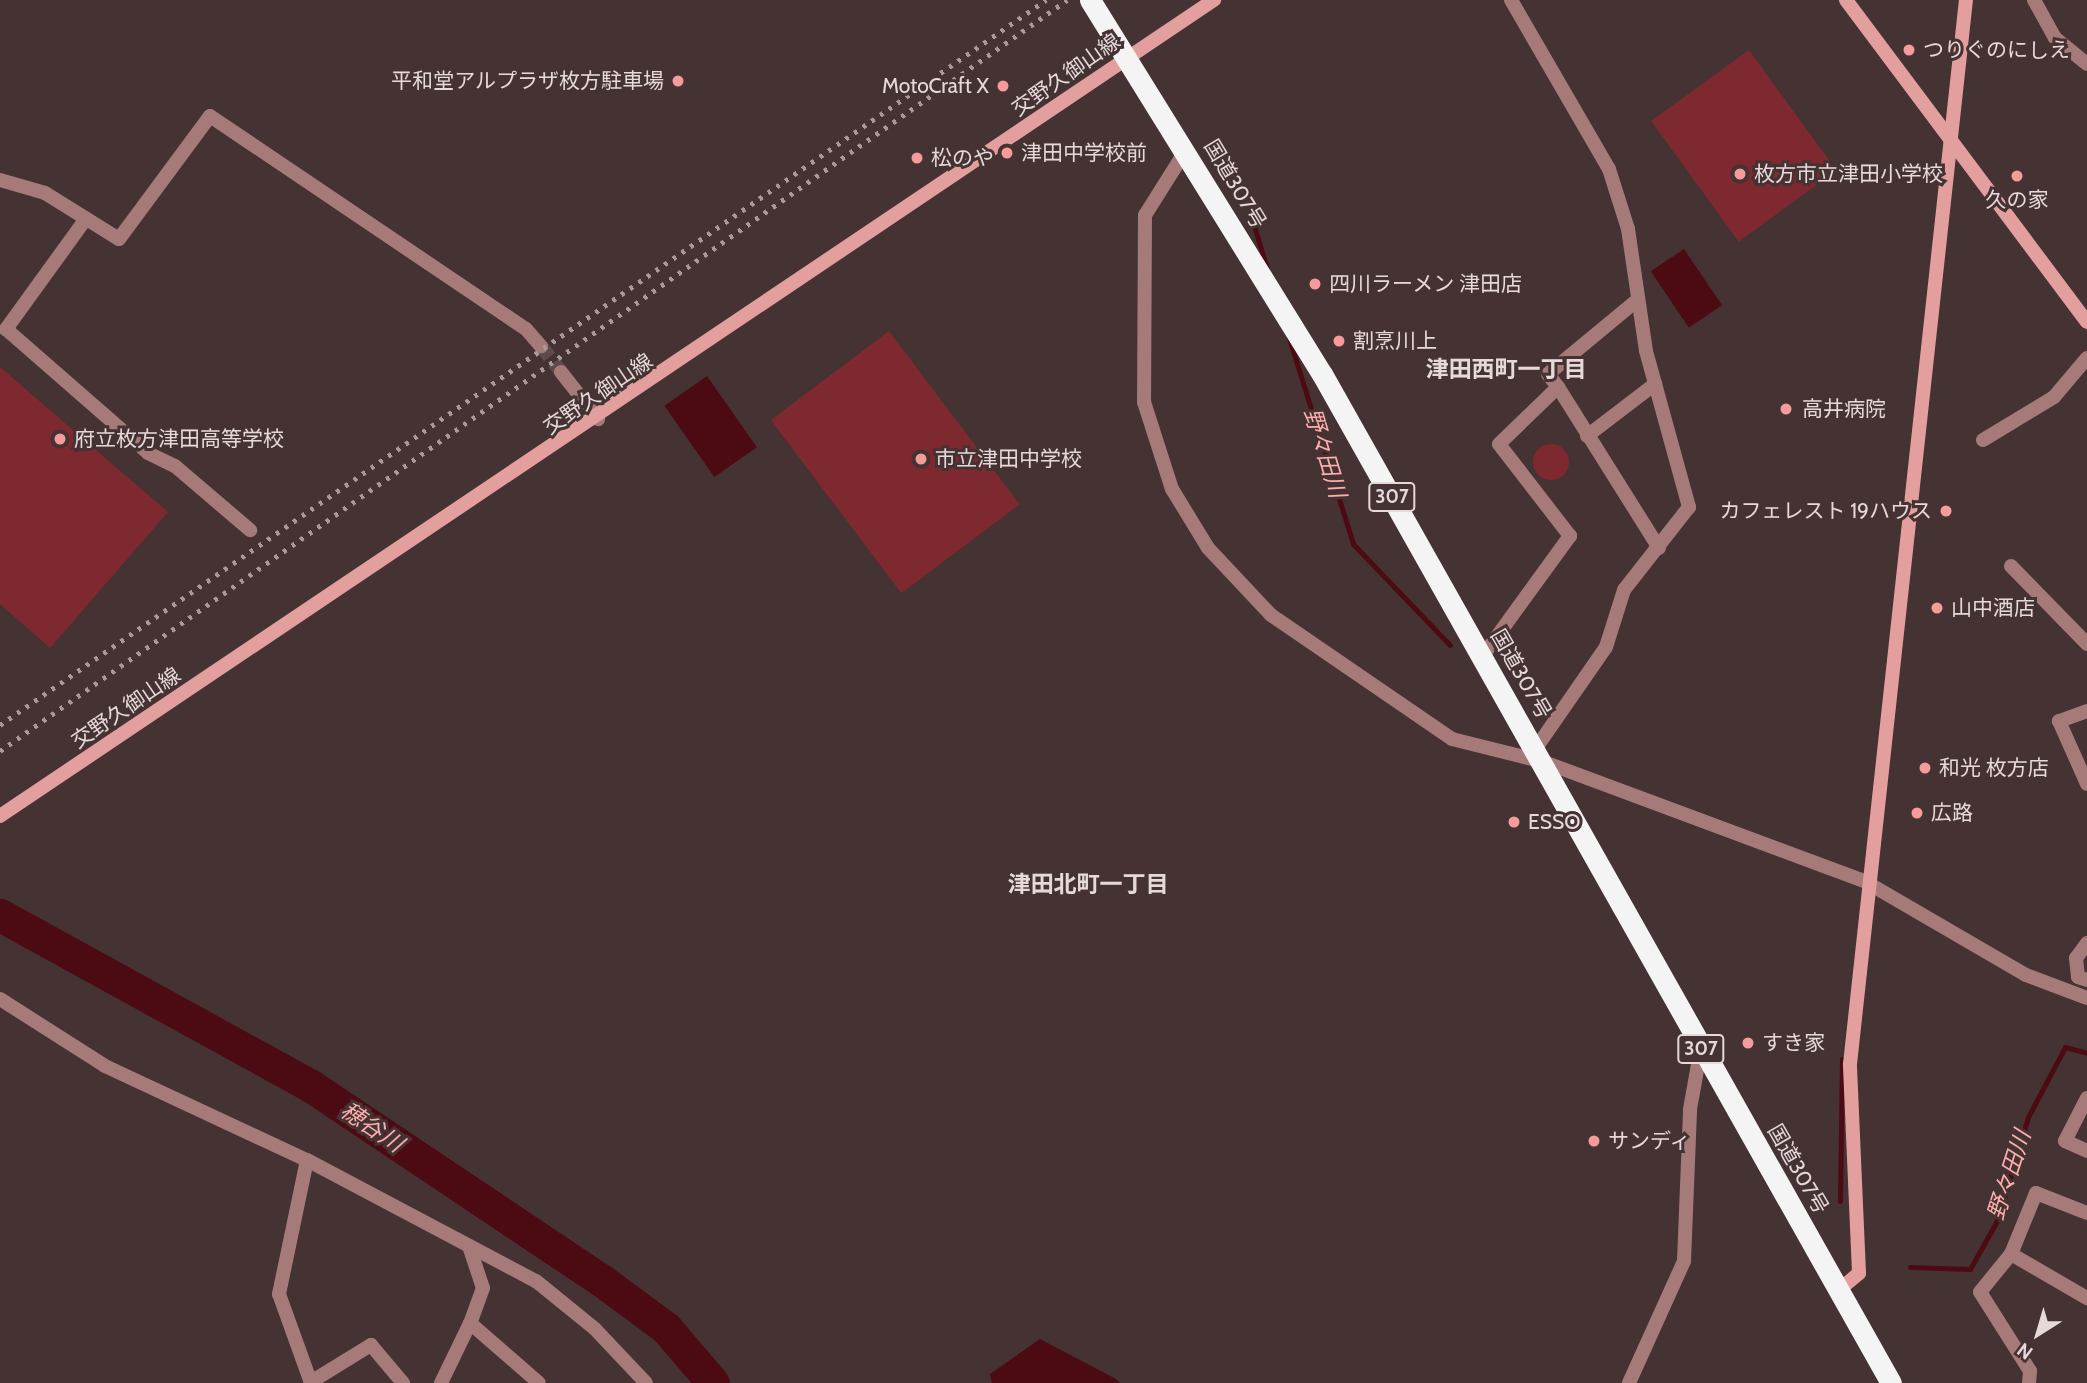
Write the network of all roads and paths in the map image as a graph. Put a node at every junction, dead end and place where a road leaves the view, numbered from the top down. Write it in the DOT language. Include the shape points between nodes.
graph roads {
  1 [pos="1090,0"];
  2 [pos="1214,0"];
  3 [pos="1511,0"];
  4 [pos="1846,0"];
  5 [pos="1966,0"];
  6 [pos="2034,0"];
  7 [pos="1123,59"];
  8 [pos="2087,64"];
  9 [pos="1950,132"];
  10 [pos="1186,150"];
  11 [pos="0,180"];
  12 [pos="85,220"];
  13 [pos="1635,302"];
  14 [pos="2087,322"];
  15 [pos="541,346"];
  16 [pos="2087,358"];
  17 [pos="561,372"];
  18 [pos="1655,384"];
  19 [pos="1558,387"];
  20 [pos="598,419"];
  21 [pos="1587,436"];
  22 [pos="1983,440"];
  23 [pos="250,530"];
  24 [pos="1659,548"];
  25 [pos="2011,566"];
  26 [pos="2087,644"];
  27 [pos="1484,662"];
  28 [pos="2087,710"];
  29 [pos="1540,755"];
  30 [pos="2087,784"];
  31 [pos="0,816"];
  32 [pos="1866,882"];
  33 [pos="2087,943"];
  34 [pos="2087,980"];
  35 [pos="2087,998"];
  36 [pos="0,999"];
  37 [pos="1701,1048"];
  38 [pos="2087,1098"];
  39 [pos="2087,1151"];
  40 [pos="307,1160"];
  41 [pos="2087,1213"];
  42 [pos="469,1246"];
  43 [pos="2011,1254"];
  44 [pos="1839,1290"];
  45 [pos="2087,1298"];
  46 [pos="470,1323"];
  47 [pos="312,1382"];
  48 [pos="403,1383"];
  49 [pos="441,1383"];
  50 [pos="539,1383"];
  51 [pos="646,1383"];
  52 [pos="1629,1383"];
  53 [pos="1891,1383"];
  54 [pos="2029,1383"];
  1 -- 7 [label="highway, 国道307号 / 307"];
  2 -- 7 [label="street, 交野久御山線"];
  3 -- 18 [label="street" via="1609,169 1628,229"];
  4 -- 9 [label="street"];
  5 -- 9 [label="street"];
  6 -- 8 [label="street" via="2055,38"];
  7 -- 10 [label="highway, 国道307号 / 307"];
  7 -- 20 [label="street, 交野久御山線"];
  9 -- 14 [label="street"];
  9 -- 32 [label="street"];
  10 -- 27 [label="highway, 国道307号 / 307" via="1294,328"];
  10 -- 29 [label="street" via="1145,215 1140,280 1144,402 1172,489 1208,548 1271,615 1304,639 1452,739"];
  11 -- 12 [label="street" via="45,193"];
  12 -- 15 [label="street" via="119,239 210,116 526,329"];
  12 -- 23 [label="street" via="6,329 148,453 175,466"];
  13 -- 19 [label="street" via="1548,374"];
  16 -- 22 [label="street" via="2054,397"];
  17 -- 20 [label="street"];
  18 -- 21 [label="street"];
  18 -- 24 [label="street" via="1689,507"];
  19 -- 21 [label="street"];
  19 -- 27 [label="street" via="1499,444 1570,536"];
  20 -- 31 [label="street, 交野久御山線"];
  21 -- 24 [label="street"];
  24 -- 29 [label="street" via="1624,590 1606,647 1556,718"];
  25 -- 26 [label="street"];
  27 -- 29 [label="highway, 国道307号 / 307"];
  28 -- 30 [label="street" via="2059,721"];
  29 -- 32 [label="street"];
  29 -- 37 [label="highway, 国道307号 / 307"];
  32 -- 35 [label="street" via="2026,975"];
  32 -- 44 [label="street" via="1850,1064 1859,1273"];
  33 -- 34 [label="street" via="2076,958 2078,977"];
  36 -- 40 [label="street" via="105,1066"];
  37 -- 44 [label="highway, 国道307号 / 307"];
  37 -- 52 [label="street" via="1690,1109 1684,1261"];
  38 -- 39 [label="street" via="2066,1141"];
  40 -- 42 [label="street"];
  40 -- 47 [label="street" via="279,1294"];
  41 -- 43 [label="street" via="2036,1193"];
  42 -- 46 [label="street" via="483,1288"];
  42 -- 51 [label="street" via="536,1281 595,1329"];
  43 -- 45 [label="street"];
  43 -- 54 [label="street" via="1980,1292 2030,1371"];
  44 -- 53 [label="highway, 国道307号 / 307"];
  46 -- 49 [label="street"];
  46 -- 50 [label="street"];
  47 -- 48 [label="street" via="371,1345"];
}
